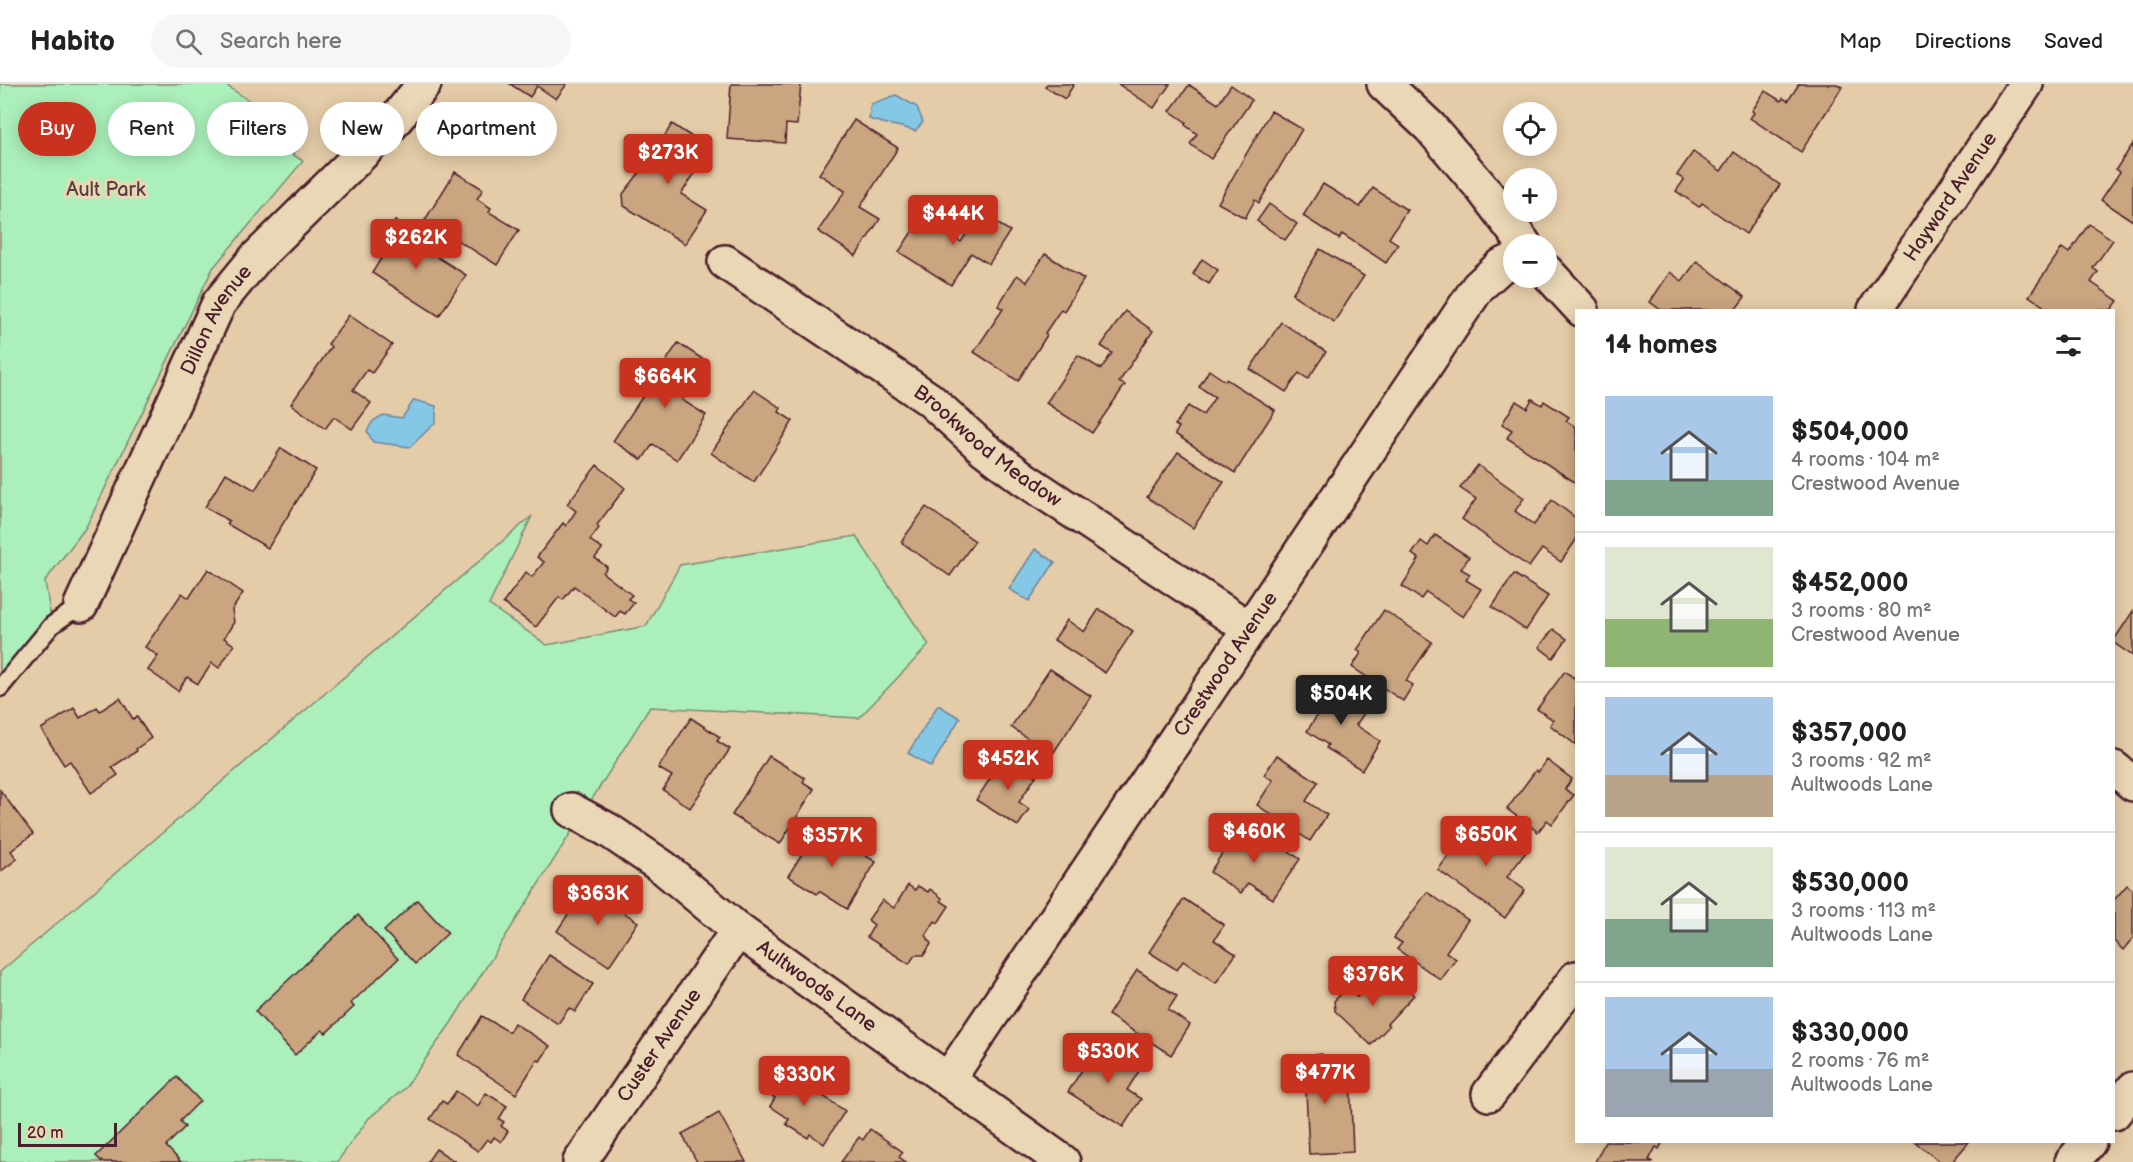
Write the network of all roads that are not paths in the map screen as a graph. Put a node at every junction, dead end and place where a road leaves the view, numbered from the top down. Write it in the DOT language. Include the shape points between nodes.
graph roads {
  1 [pos="424,84"];
  2 [pos="1384,84"];
  3 [pos="2026,84"];
  4 [pos="1516,234"];
  5 [pos="725,262"];
  6 [pos="1503,265"];
  7 [pos="1557,283"];
  8 [pos="1581,309"];
  9 [pos="1876,309"];
  10 [pos="81,605"];
  11 [pos="1250,629"];
  12 [pos="0,688"];
  13 [pos="2115,769"];
  14 [pos="2133,784"];
  15 [pos="571,810"];
  16 [pos="738,930"];
  17 [pos="1575,979"];
  18 [pos="948,1080"];
  19 [pos="2133,1089"];
  20 [pos="1489,1094"];
  21 [pos="2115,1112"];
  22 [pos="2089,1143"];
  23 [pos="580,1162"];
  24 [pos="1063,1162"];
  25 [pos="2072,1162"];
  1 -- 10 [label="street, Dillon Avenue" via="391,125 255,259 219,303"];
  2 -- 4 [label="street" via="1430,127"];
  3 -- 9 [label="street, Hayward Avenue"];
  5 -- 11 [label="street, Brookwood Meadow" via="929,399 982,448 1024,479"];
  6 -- 11 [label="street, Crestwood Avenue" via="1478,287"];
  7 -- 8 [label="street"];
  10 -- 12 [label="lane" via="52,625"];
  11 -- 18 [label="street, Crestwood Avenue"];
  13 -- 14 [label="street"];
  15 -- 16 [label="street, Aultwoods Lane" via="663,868"];
  16 -- 18 [label="street, Aultwoods Lane"];
  16 -- 23 [label="street, Custer Avenue"];
  17 -- 20 [label="street"];
  18 -- 24 [label="street, Aultwoods Lane"];
  19 -- 21 [label="street"];
  22 -- 25 [label="street"];
}
